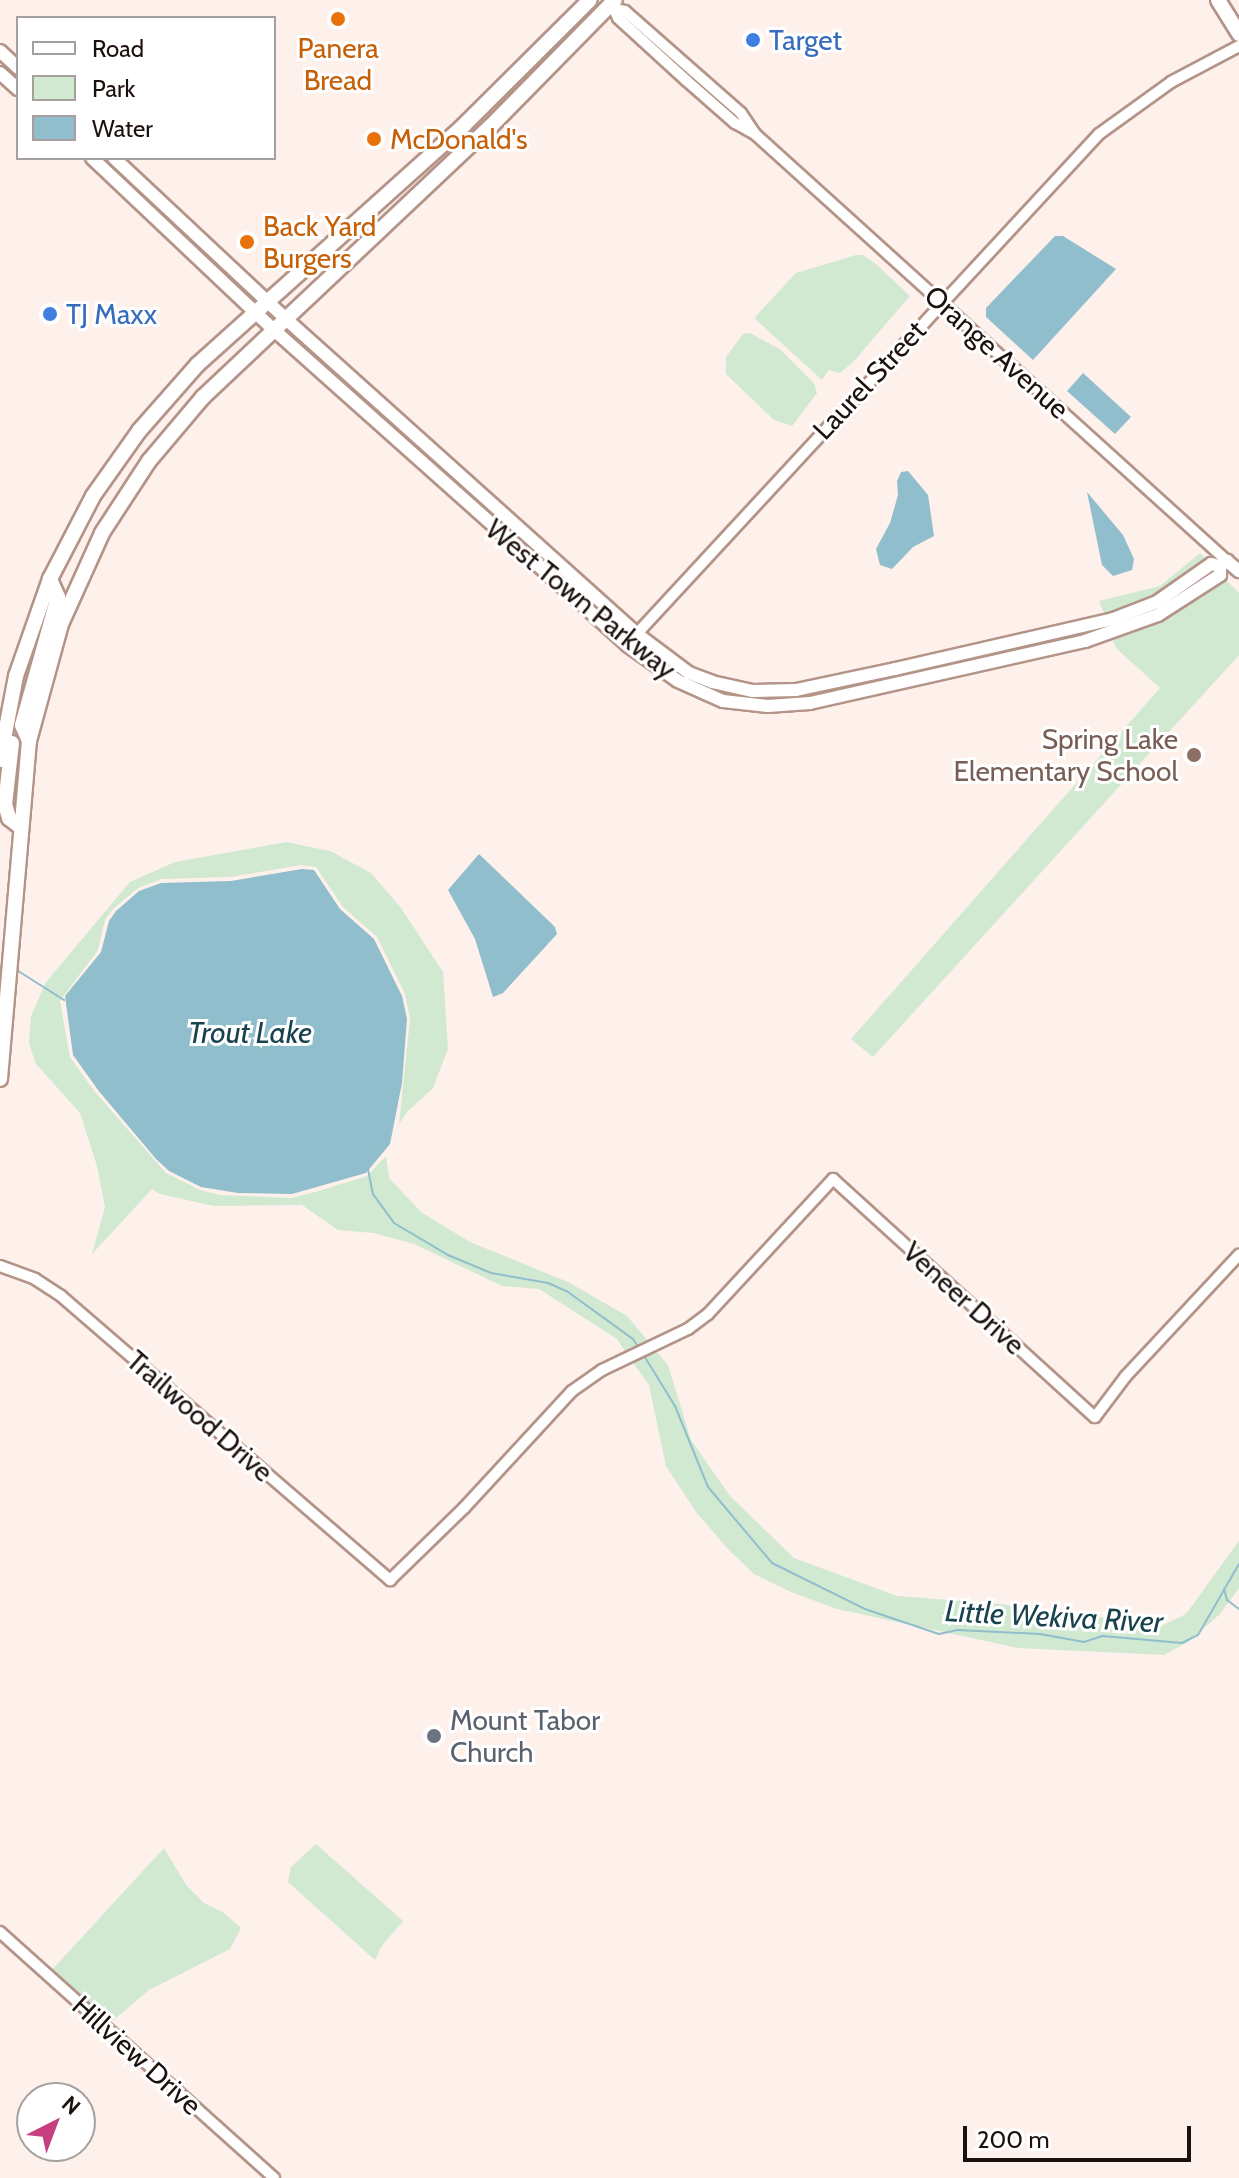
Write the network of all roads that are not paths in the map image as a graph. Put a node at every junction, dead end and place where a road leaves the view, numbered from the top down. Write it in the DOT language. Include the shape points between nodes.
graph roads {
  1 [pos="590,0"];
  2 [pos="1218,0"];
  3 [pos="612,3"];
  4 [pos="1239,34"];
  5 [pos="1239,46"];
  6 [pos="0,51"];
  7 [pos="16,66"];
  8 [pos="0,73"];
  9 [pos="16,87"];
  10 [pos="464,125"];
  11 [pos="438,149"];
  12 [pos="94,160"];
  13 [pos="116,160"];
  14 [pos="448,166"];
  15 [pos="424,188"];
  16 [pos="267,301"];
  17 [pos="942,301"];
  18 [pos="256,312"];
  19 [pos="286,319"];
  20 [pos="274,330"];
  21 [pos="1224,563"];
  22 [pos="1239,571"];
  23 [pos="50,579"];
  24 [pos="637,634"];
  25 [pos="627,645"];
  26 [pos="5,729"];
  27 [pos="29,741"];
  28 [pos="0,760"];
  29 [pos="19,826"];
  30 [pos="0,1079"];
  31 [pos="1239,1255"];
  32 [pos="0,1266"];
  33 [pos="634,1355"];
  34 [pos="0,1932"];
  35 [pos="274,2178"];
  1 -- 10 [label="main road"];
  2 -- 4 [label="main road"];
  3 -- 14 [label="main road"];
  3 -- 17 [label="street, Orange Avenue" via="618,18"];
  5 -- 17 [label="street, Laurel Street" via="1171,82 1099,134"];
  6 -- 7 [label="main road"];
  8 -- 9 [label="main road"];
  10 -- 11 [label="main road"];
  10 -- 14 [label="main road"];
  11 -- 15 [label="main road"];
  11 -- 16 [label="main road"];
  12 -- 18 [label="main road, West Town Parkway"];
  13 -- 16 [label="main road, West Town Parkway"];
  14 -- 15 [label="main road"];
  15 -- 19 [label="main road"];
  16 -- 18 [label="main road"];
  16 -- 19 [label="main road, West Town Parkway"];
  17 -- 21 [label="street, Orange Avenue"];
  17 -- 24 [label="street, Laurel Street"];
  18 -- 20 [label="main road, West Town Parkway"];
  18 -- 23 [label="main road" via="182,380 127,445 93,496"];
  19 -- 20 [label="main road"];
  19 -- 24 [label="main road, West Town Parkway"];
  20 -- 25 [label="main road, West Town Parkway"];
  20 -- 27 [label="main road" via="190,411 118,505 61,624"];
  21 -- 22 [label="main road, Orange Avenue"];
  21 -- 24 [label="main road, West Town Parkway" via="1211,564 1157,602 1113,619 796,690 753,691 712,682"];
  21 -- 25 [label="main road, West Town Parkway" via="1220,575 1189,597 1119,631 810,703 723,701 678,681"];
  23 -- 26 [label="main road" via="26,642"];
  23 -- 27 [label="main road" via="58,597 22,725"];
  24 -- 25 [label="street, Laurel Street"];
  26 -- 28 [label="main road"];
  26 -- 29 [label="main road" via="12,742 6,813"];
  27 -- 29 [label="main road"];
  29 -- 30 [label="main road"];
  31 -- 33 [label="street, Veneer Drive" via="1126,1376 1095,1417 833,1179 716,1307 688,1329"];
  32 -- 33 [label="street, Trailwood Drive" via="61,1296 390,1580 572,1391"];
  34 -- 35 [label="street, Hillview Drive"];
}
